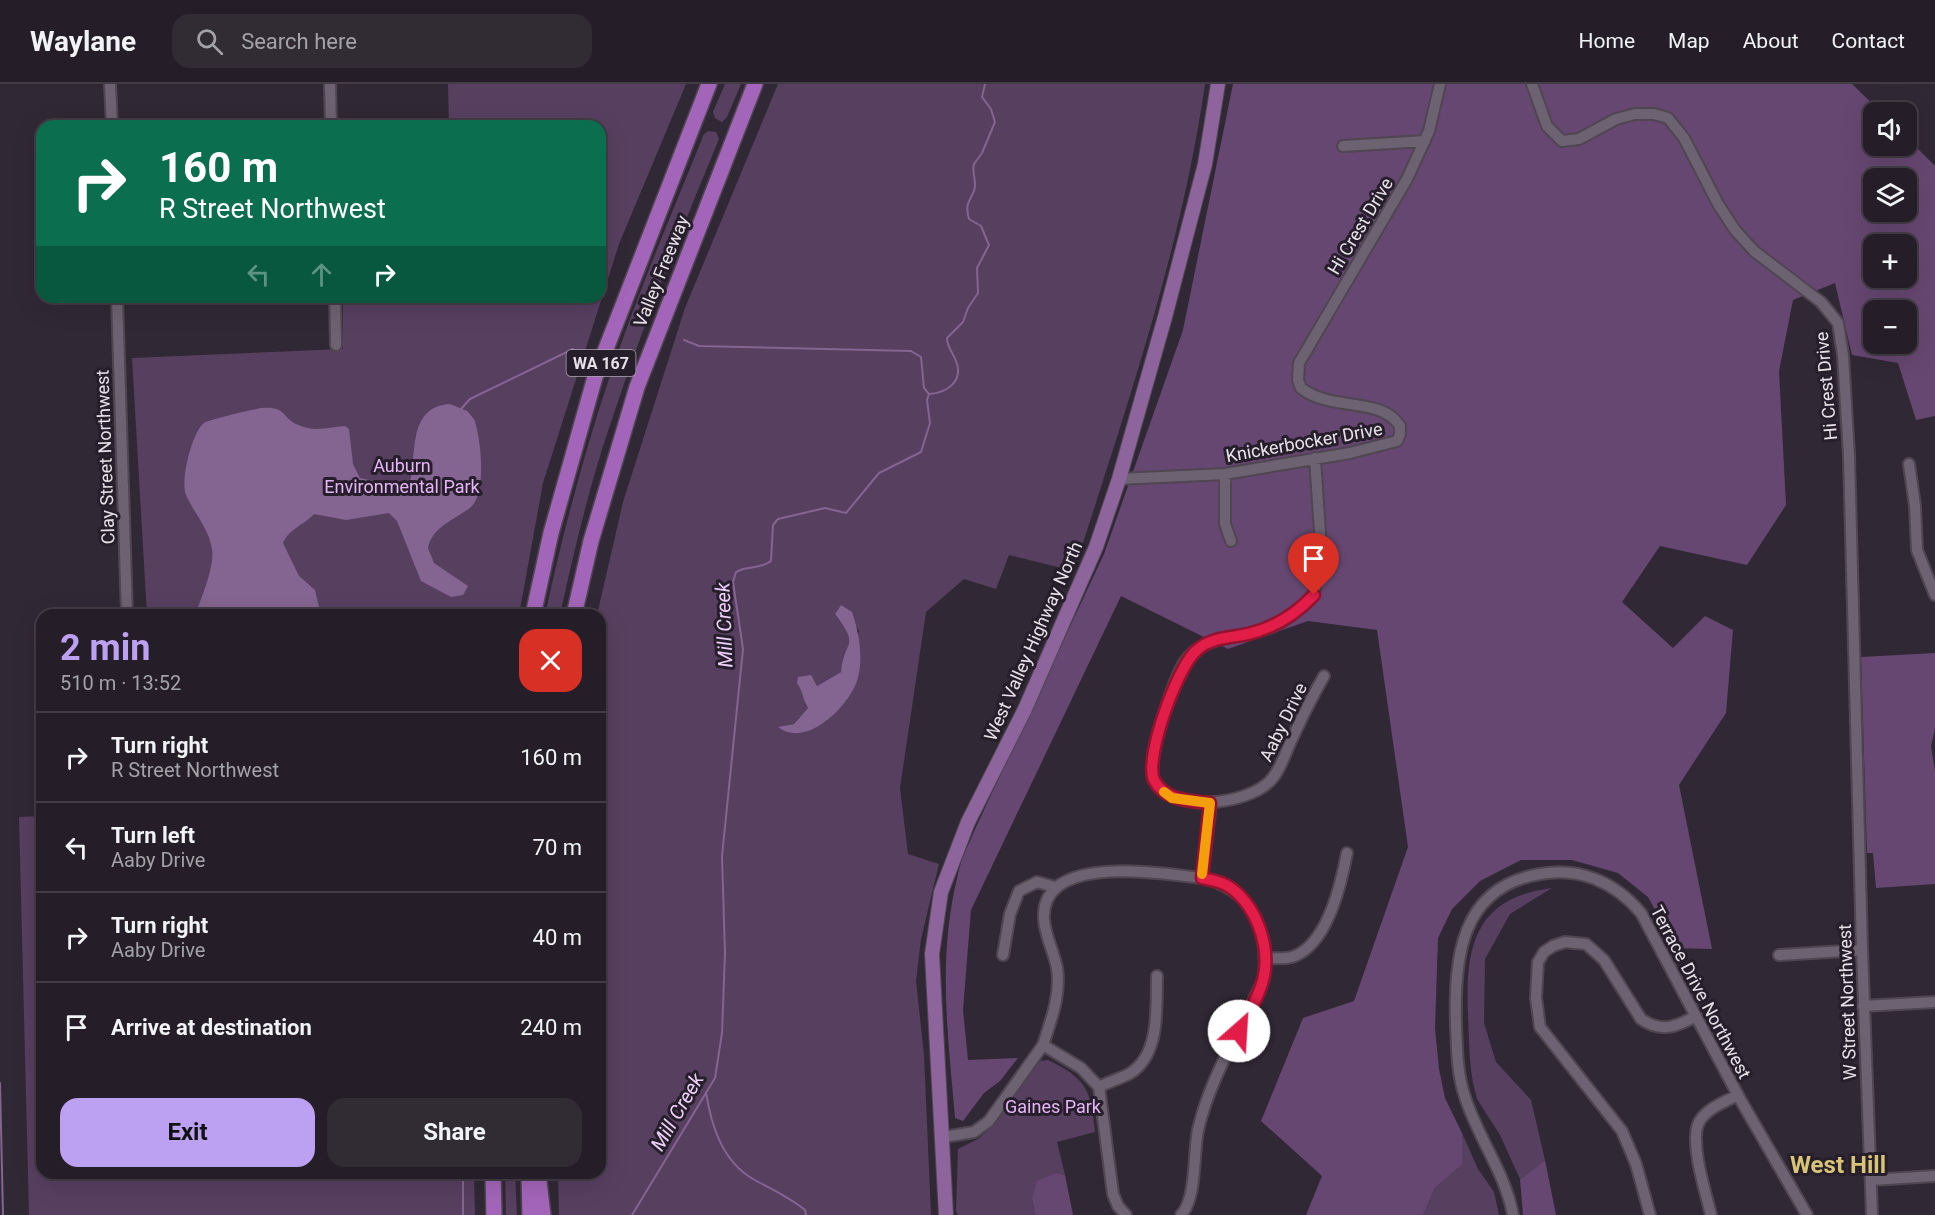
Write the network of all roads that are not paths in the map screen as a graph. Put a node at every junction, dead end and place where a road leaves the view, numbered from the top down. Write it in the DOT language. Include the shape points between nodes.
graph roads {
  1 [pos="110,84"];
  2 [pos="330,84"];
  3 [pos="709,84"];
  4 [pos="755,84"];
  5 [pos="761,84"];
  6 [pos="1218,84"];
  7 [pos="1440,84"];
  8 [pos="1532,84"];
  9 [pos="112,120"];
  10 [pos="331,120"];
  11 [pos="735,134"];
  12 [pos="1425,141"];
  13 [pos="1343,146"];
  14 [pos="117,303"];
  15 [pos="335,303"];
  16 [pos="336,345"];
  17 [pos="1298,380"];
  18 [pos="1315,458"];
  19 [pos="1909,464"];
  20 [pos="1225,474"];
  21 [pos="1119,479"];
  22 [pos="1231,541"];
  23 [pos="1935,596"];
  24 [pos="127,609"];
  25 [pos="534,609"];
  26 [pos="575,609"];
  27 [pos="1324,676"];
  28 [pos="1857,788"];
  29 [pos="1210,803"];
  30 [pos="1347,853"];
  31 [pos="1202,878"];
  32 [pos="1055,887"];
  33 [pos="1862,950"];
  34 [pos="1779,955"];
  35 [pos="1003,956"];
  36 [pos="1266,958"];
  37 [pos="1157,976"];
  38 [pos="1935,1002"];
  39 [pos="1863,1006"];
  40 [pos="1696,1017"];
  41 [pos="1043,1045"];
  42 [pos="1099,1087"];
  43 [pos="1738,1095"];
  44 [pos="944,1137"];
  45 [pos="1935,1176"];
  46 [pos="493,1179"];
  47 [pos="529,1179"];
  48 [pos="539,1179"];
  49 [pos="1871,1180"];
  50 [pos="494,1215"];
  51 [pos="530,1215"];
  52 [pos="543,1215"];
  53 [pos="946,1215"];
  54 [pos="1126,1215"];
  55 [pos="1181,1215"];
  56 [pos="1513,1215"];
  57 [pos="1650,1215"];
  58 [pos="1711,1215"];
  59 [pos="1807,1215"];
  60 [pos="1872,1215"];
  1 -- 9 [label="street"];
  2 -- 10 [label="street"];
  3 -- 25 [label="highway, Valley Freeway / WA 167" via="595,377 551,533"];
  4 -- 11 [label="highway, Valley Freeway / WA 167"];
  5 -- 11 [label="highway"];
  6 -- 21 [label="main road, West Valley Highway North" via="1205,164"];
  7 -- 12 [label="street, Hi Crest Drive"];
  8 -- 28 [label="street, Hi Crest Drive" via="1547,126 1562,141 1579,139 1616,119 1635,114 1668,118 1684,138 1718,204 1740,236 1821,302 1838,323 1849,456"];
  11 -- 26 [label="highway, Valley Freeway / WA 167" via="637,387 591,541"];
  12 -- 13 [label="street"];
  12 -- 17 [label="street, Hi Crest Drive" via="1407,179 1299,363"];
  14 -- 24 [label="street, Clay Street Northwest"];
  15 -- 16 [label="street"];
  17 -- 18 [label="street, Knickerbocker Drive" via="1301,388 1318,400 1376,409 1400,426 1397,441 1388,445"];
  18 -- 20 [label="street, Knickerbocker Drive"];
  18 -- 29 [label="street, Aaby Drive" via="1321,547 1314,595 1269,628 1207,643 1195,651 1184,663 1177,680 1153,755 1154,780 1161,790 1172,798"];
  19 -- 23 [label="street" via="1917,550"];
  20 -- 21 [label="street, Knickerbocker Drive"];
  20 -- 22 [label="street" via="1225,524"];
  21 -- 44 [label="main road, West Valley Highway North" via="1069,611 969,822 941,892 932,954"];
  27 -- 29 [label="street, Aaby Drive" via="1269,782 1247,795"];
  28 -- 33 [label="street, W Street Northwest"];
  29 -- 31 [label="street"];
  30 -- 36 [label="street" via="1340,888 1314,941 1299,954"];
  31 -- 32 [label="street" via="1137,871 1074,877"];
  31 -- 36 [label="street" via="1228,886 1243,898 1254,914"];
  32 -- 35 [label="street" via="1037,882 1019,891 1010,914"];
  32 -- 41 [label="street" via="1046,902 1044,921 1058,991"];
  33 -- 34 [label="street"];
  33 -- 39 [label="street, W Street Northwest"];
  36 -- 55 [label="street" via="1264,978 1204,1107 1197,1133 1190,1200"];
  37 -- 42 [label="street" via="1154,1035 1146,1058 1129,1073"];
  38 -- 39 [label="street"];
  39 -- 49 [label="street, W Street Northwest"];
  40 -- 43 [label="street, Terrace Drive Northwest"];
  40 -- 56 [label="street, Terrace Drive Northwest" via="1641,913 1630,899 1604,882 1561,872 1529,876 1500,890 1484,904 1466,930 1456,962 1459,1077 1470,1112 1503,1176"];
  40 -- 57 [label="street" via="1666,1028 1641,1019 1604,960 1587,944 1565,942 1553,946 1538,962 1535,973 1540,1027 1622,1131"];
  41 -- 42 [label="street" via="1081,1068"];
  41 -- 44 [label="street" via="990,1120 974,1132"];
  42 -- 54 [label="street" via="1111,1180 1118,1206"];
  43 -- 58 [label="street" via="1705,1115 1697,1130"];
  43 -- 59 [label="street, Terrace Drive Northwest"];
  44 -- 53 [label="main road, West Valley Highway North"];
  45 -- 49 [label="street"];
  46 -- 50 [label="highway"];
  47 -- 51 [label="highway"];
  48 -- 52 [label="highway"];
  49 -- 60 [label="street, W Street Northwest"];
}
